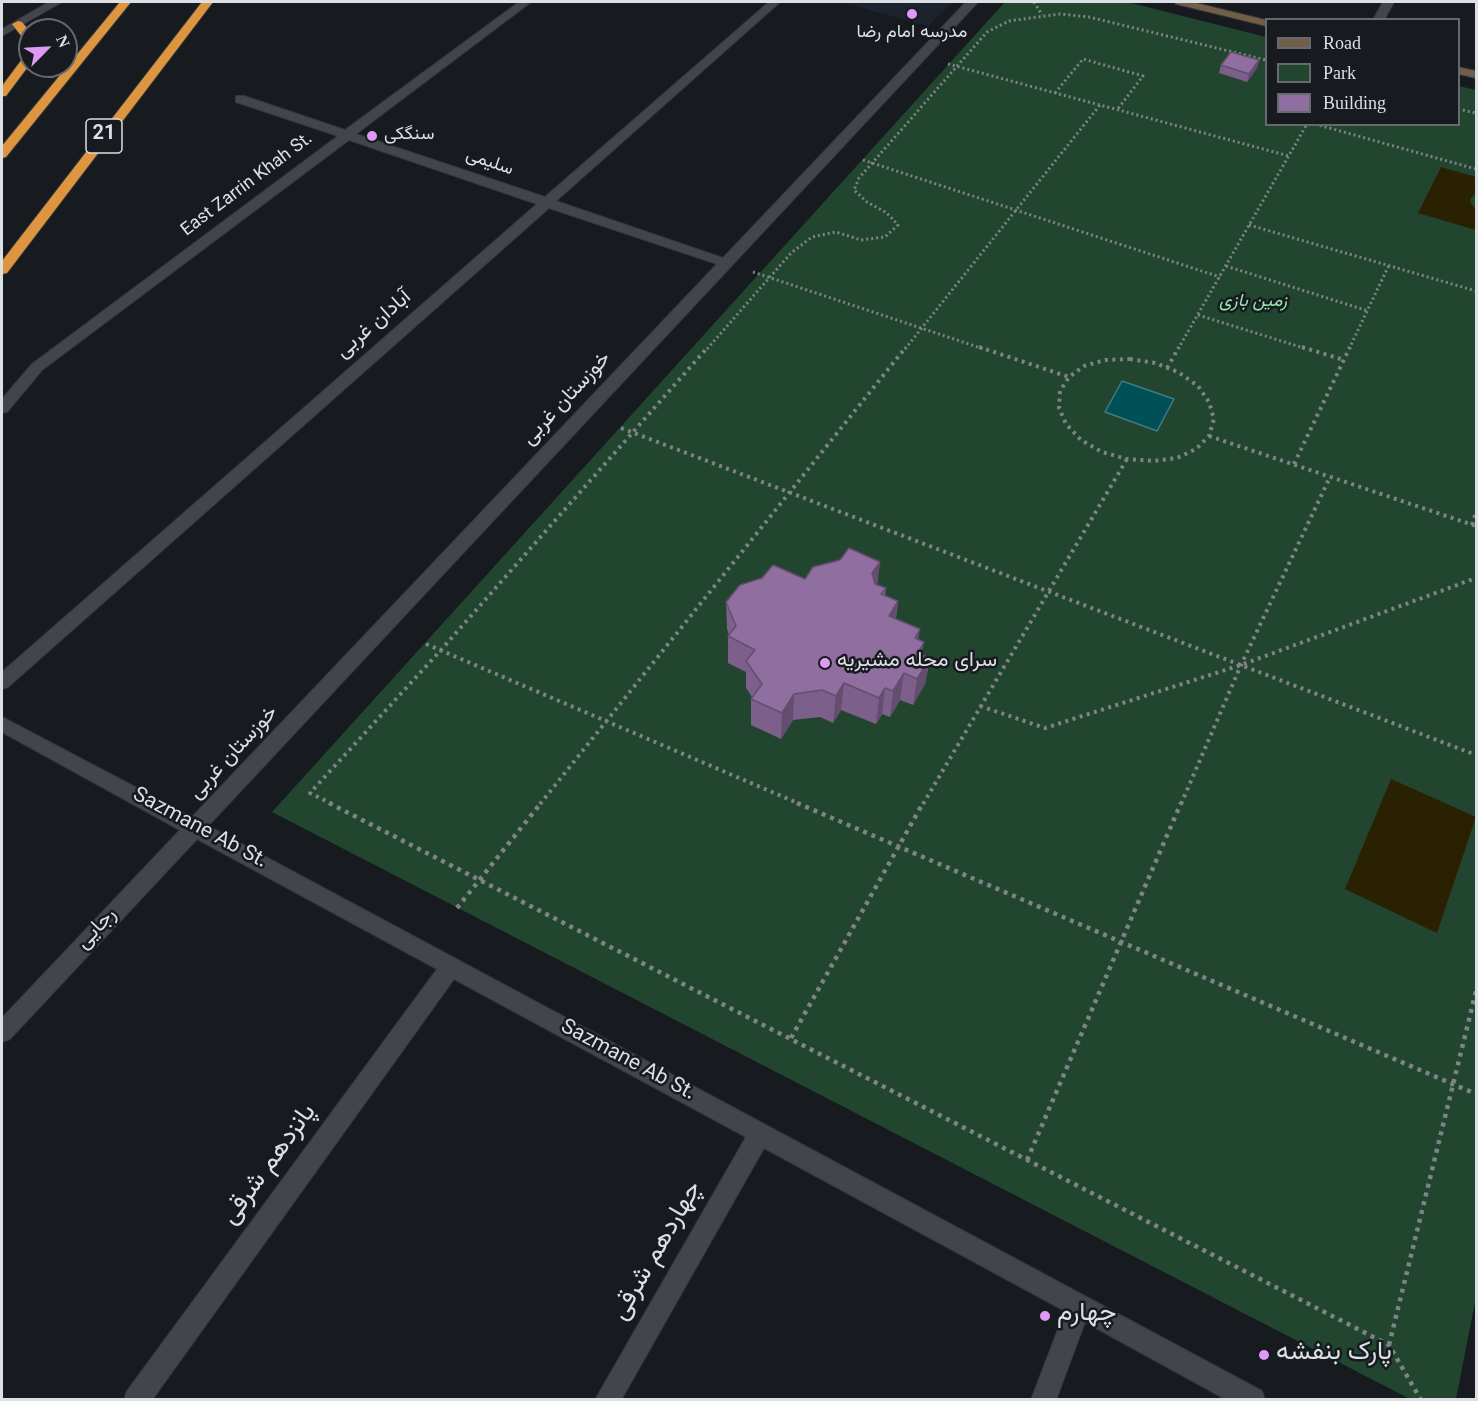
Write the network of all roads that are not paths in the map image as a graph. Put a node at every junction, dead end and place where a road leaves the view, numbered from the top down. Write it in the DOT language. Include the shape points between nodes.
graph roads {
  1 [pos="56,2"];
  2 [pos="125,2"];
  3 [pos="207,2"];
  4 [pos="525,2"];
  5 [pos="775,2"];
  6 [pos="972,2"];
  7 [pos="1184,2"];
  8 [pos="1388,2"];
  9 [pos="2,18"];
  10 [pos="28,18"];
  11 [pos="1379,18"];
  12 [pos="1265,23"];
  13 [pos="18,24"];
  14 [pos="2,33"];
  15 [pos="1460,71"];
  16 [pos="18,72"];
  17 [pos="1476,75"];
  18 [pos="2,93"];
  19 [pos="240,99"];
  20 [pos="346,135"];
  21 [pos="2,154"];
  22 [pos="546,203"];
  23 [pos="726,263"];
  24 [pos="2,270"];
  25 [pos="2,408"];
  26 [pos="2,682"];
  27 [pos="2,724"];
  28 [pos="194,827"];
  29 [pos="451,967"];
  30 [pos="2,1032"];
  31 [pos="760,1134"];
  32 [pos="1079,1306"];
  33 [pos="136,1400"];
  34 [pos="607,1400"];
  35 [pos="1043,1400"];
  36 [pos="1252,1400"];
  1 -- 10 [label="street"];
  2 -- 21 [label="highway"];
  3 -- 24 [label="highway, 21"];
  4 -- 20 [label="street, East Zarrin Khah St."];
  5 -- 22 [label="street, آبادان غربی"];
  6 -- 23 [label="street, خوزستان غربی"];
  7 -- 12 [label="main road"];
  8 -- 11 [label="street"];
  9 -- 13 [label="street"];
  13 -- 14 [label="street"];
  15 -- 17 [label="main road"];
  16 -- 18 [label="highway"];
  19 -- 20 [label="street, سلیمی"];
  20 -- 22 [label="street, سلیمی"];
  20 -- 25 [label="street, East Zarrin Khah St." via="37,367"];
  22 -- 23 [label="street, سلیمی"];
  22 -- 26 [label="street, آبادان غربی"];
  23 -- 28 [label="street, خوزستان غربی"];
  27 -- 28 [label="street, Sazmane Ab St."];
  28 -- 29 [label="street, Sazmane Ab St."];
  28 -- 30 [label="street, رجایی"];
  29 -- 31 [label="street, Sazmane Ab St."];
  29 -- 33 [label="street, پانزدهم شرقی"];
  31 -- 32 [label="street, Sazmane Ab St."];
  31 -- 34 [label="street, چهاردهم شرقی"];
  32 -- 35 [label="street"];
  32 -- 36 [label="street, Sazmane Ab St."];
}
